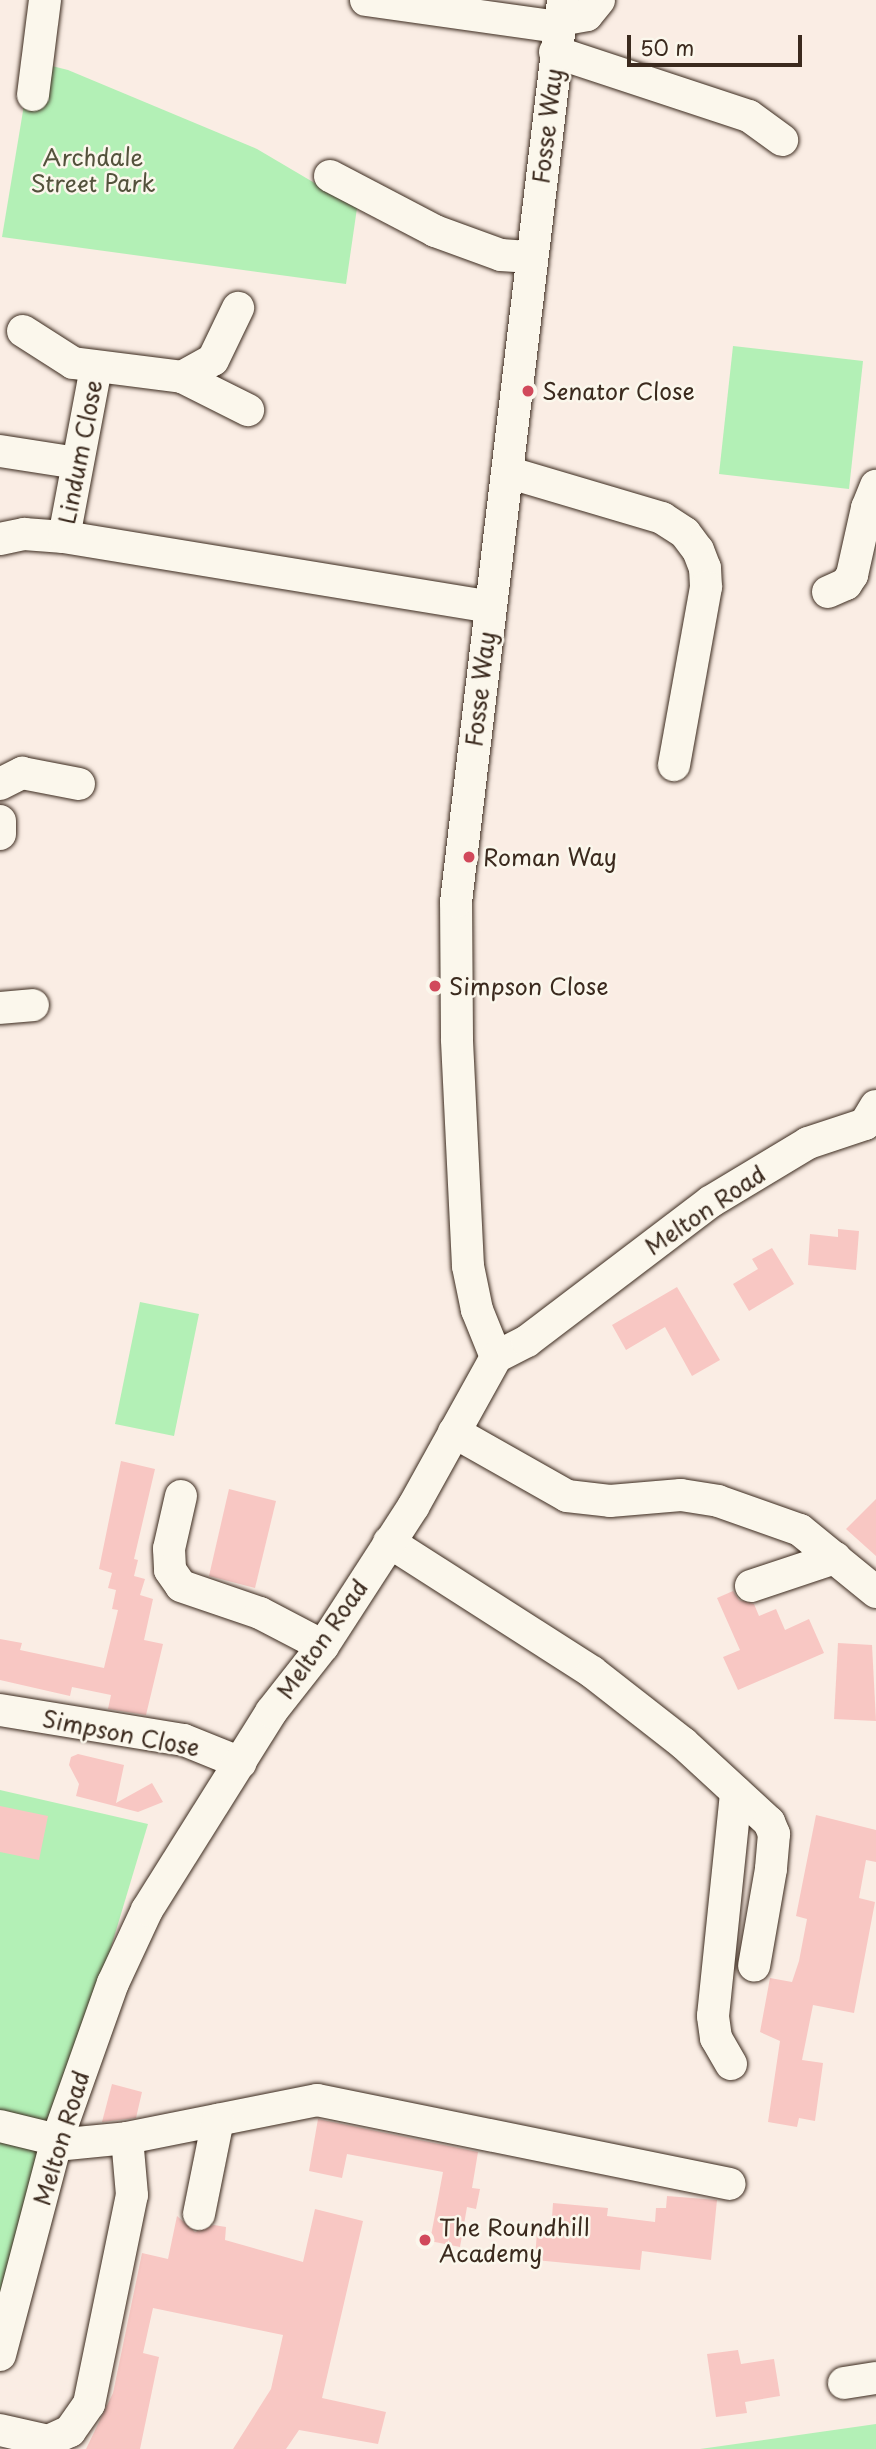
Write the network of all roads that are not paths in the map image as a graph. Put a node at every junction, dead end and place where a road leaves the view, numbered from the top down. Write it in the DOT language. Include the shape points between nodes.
graph roads {
  1 [pos="45,0"];
  2 [pos="366,0"];
  3 [pos="598,0"];
  4 [pos="559,25"];
  5 [pos="33,95"];
  6 [pos="782,140"];
  7 [pos="330,176"];
  8 [pos="531,257"];
  9 [pos="238,308"];
  10 [pos="23,331"];
  11 [pos="85,365"];
  12 [pos="175,377"];
  13 [pos="248,410"];
  14 [pos="0,451"];
  15 [pos="77,463"];
  16 [pos="507,472"];
  17 [pos="876,486"];
  18 [pos="64,537"];
  19 [pos="0,539"];
  20 [pos="828,592"];
  21 [pos="490,607"];
  22 [pos="674,765"];
  23 [pos="4,780"];
  24 [pos="79,784"];
  25 [pos="0,822"];
  26 [pos="0,834"];
  27 [pos="33,1005"];
  28 [pos="0,1008"];
  29 [pos="872,1122"];
  30 [pos="496,1357"];
  31 [pos="454,1432"];
  32 [pos="181,1496"];
  33 [pos="389,1542"];
  34 [pos="835,1558"];
  35 [pos="751,1587"];
  36 [pos="876,1592"];
  37 [pos="323,1646"];
  38 [pos="0,1710"];
  39 [pos="241,1763"];
  40 [pos="736,1792"];
  41 [pos="754,1966"];
  42 [pos="731,2064"];
  43 [pos="218,2120"];
  44 [pos="0,2126"];
  45 [pos="127,2138"];
  46 [pos="56,2142"];
  47 [pos="730,2184"];
  48 [pos="198,2214"];
  49 [pos="1,2344"];
  50 [pos="876,2378"];
  51 [pos="844,2383"];
  52 [pos="0,2430"];
  53 [pos="54,2445"];
  1 -- 5 [label="street"];
  2 -- 4 [label="street"];
  3 -- 4 [label="street" via="587,15"];
  4 -- 6 [label="street" via="749,116"];
  4 -- 8 [label="street, Fosse Way"];
  7 -- 8 [label="street" via="435,231 501,255"];
  8 -- 16 [label="street, Fosse Way"];
  9 -- 12 [label="street" via="213,360"];
  10 -- 11 [label="street"];
  11 -- 12 [label="street, Lindum Close"];
  11 -- 15 [label="street, Lindum Close"];
  12 -- 13 [label="street, Lindum Close"];
  14 -- 15 [label="street"];
  15 -- 18 [label="street, Lindum Close"];
  16 -- 21 [label="street, Fosse Way"];
  16 -- 22 [label="street" via="662,518 685,533 698,550 706,587"];
  17 -- 20 [label="street" via="852,575"];
  18 -- 19 [label="street" via="24,534"];
  18 -- 21 [label="street"];
  21 -- 30 [label="street, Fosse Way" via="456,902 457,1039 468,1266 477,1310"];
  23 -- 24 [label="street" via="22,773"];
  25 -- 26 [label="street"];
  27 -- 28 [label="street"];
  29 -- 30 [label="street, Melton Road" via="808,1143 710,1202 527,1341"];
  30 -- 31 [label="street, Melton Road"];
  31 -- 33 [label="street, Melton Road"];
  31 -- 34 [label="street" via="567,1496 610,1501 681,1494 718,1501 800,1530"];
  32 -- 37 [label="street" via="169,1549 170,1570 181,1586 260,1613"];
  33 -- 37 [label="street, Melton Road"];
  33 -- 40 [label="street" via="592,1672 683,1743"];
  34 -- 35 [label="street"];
  34 -- 36 [label="street"];
  37 -- 39 [label="street, Melton Road" via="271,1712"];
  38 -- 39 [label="street, Simpson Close" via="172,1738"];
  39 -- 46 [label="street, Melton Road" via="147,1910 113,1983"];
  40 -- 41 [label="street" via="769,1822 774,1834"];
  40 -- 42 [label="street" via="713,2016 716,2038"];
  43 -- 45 [label="street"];
  43 -- 47 [label="street" via="317,2100"];
  43 -- 48 [label="street"];
  44 -- 46 [label="street"];
  45 -- 46 [label="street"];
  45 -- 53 [label="street" via="132,2195 89,2404"];
  46 -- 49 [label="street, Melton Road"];
  50 -- 51 [label="street"];
  52 -- 53 [label="street"];
}
